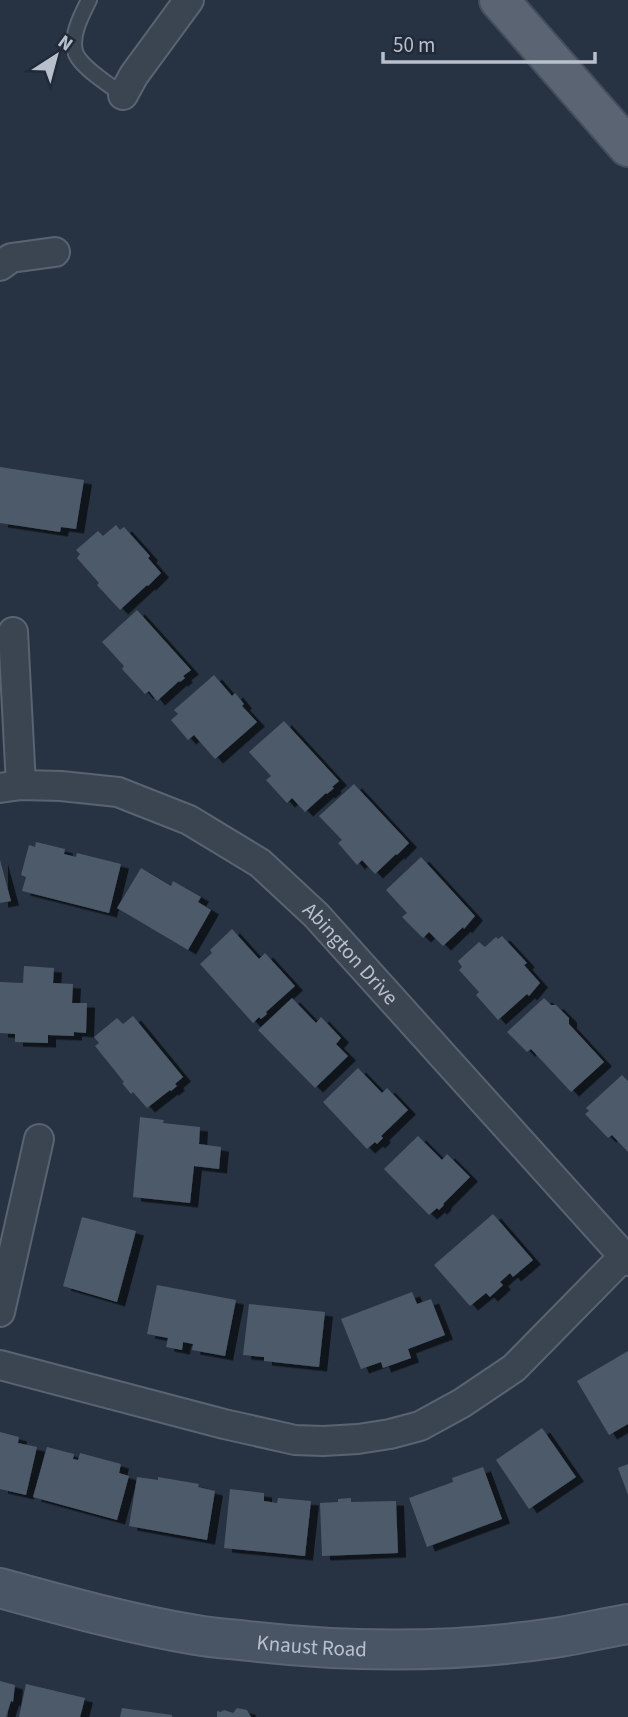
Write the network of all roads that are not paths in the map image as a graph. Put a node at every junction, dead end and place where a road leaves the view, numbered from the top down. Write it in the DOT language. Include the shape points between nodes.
graph roads {
  1 [pos="89,0"];
  2 [pos="189,0"];
  3 [pos="499,0"];
  4 [pos="123,95"];
  5 [pos="628,147"];
  6 [pos="55,252"];
  7 [pos="0,266"];
  8 [pos="13,632"];
  9 [pos="10,787"];
  10 [pos="38,1139"];
  11 [pos="626,1259"];
  12 [pos="0,1312"];
  13 [pos="0,1365"];
  14 [pos="0,1588"];
  15 [pos="628,1624"];
  1 -- 4 [label="lane" via="74,38 75,53"];
  2 -- 4 [label="street"];
  3 -- 5 [label="main road"];
  6 -- 7 [label="street" via="11,258"];
  8 -- 9 [label="street"];
  9 -- 11 [label="street, Abington Drive" via="118,792 189,820 260,863 316,915"];
  10 -- 12 [label="street"];
  11 -- 13 [label="street, Abington Drive" via="514,1367 420,1426 390,1434 295,1440"];
  14 -- 15 [label="main road, Knaust Road" via="198,1636 350,1650 494,1644"];
}
